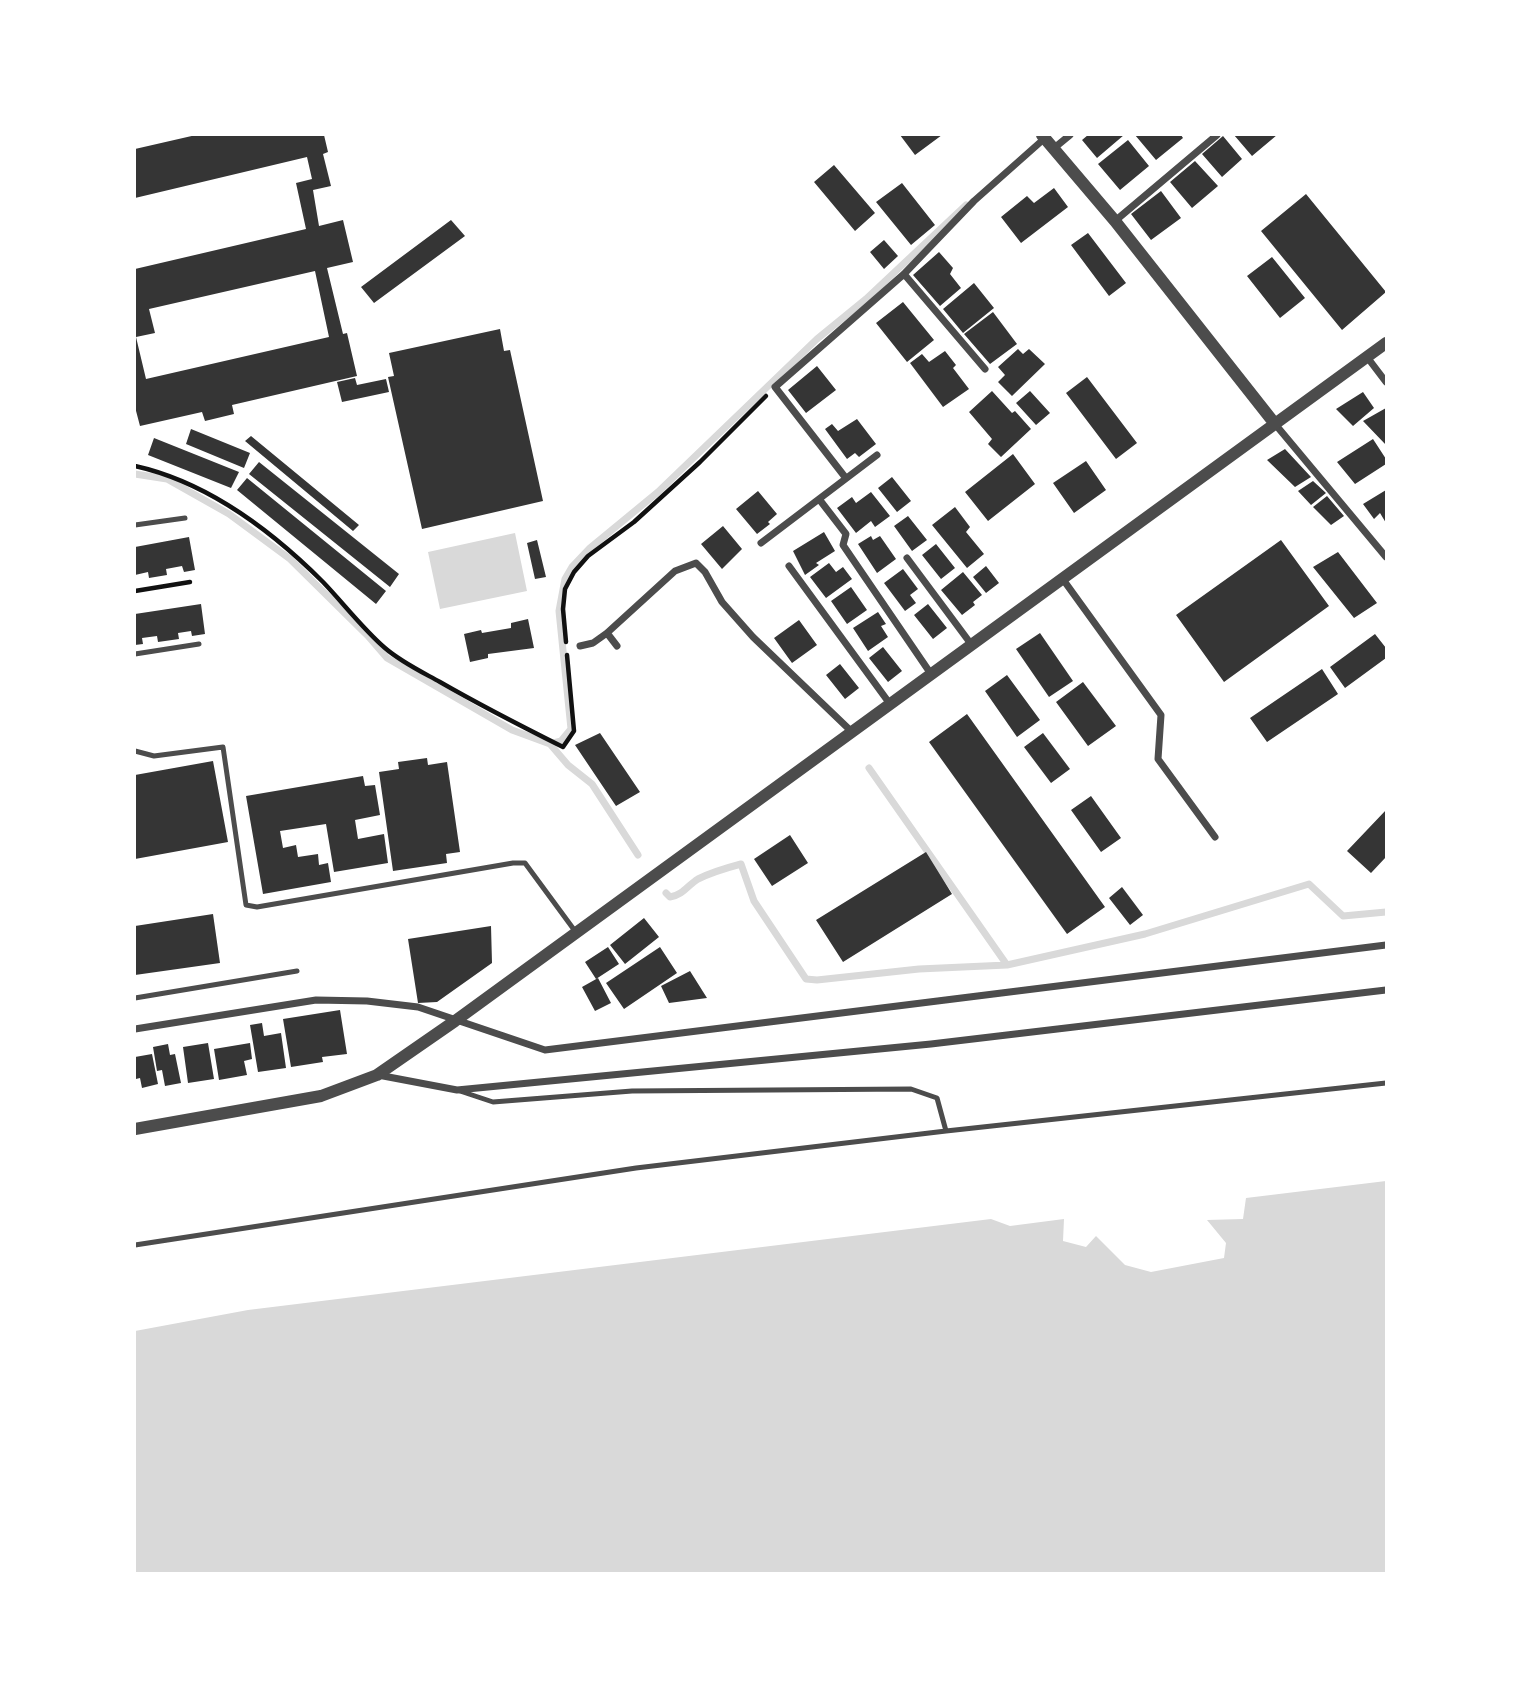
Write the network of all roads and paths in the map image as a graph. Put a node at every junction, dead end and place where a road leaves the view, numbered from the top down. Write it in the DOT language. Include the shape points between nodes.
graph roads {
  1 [pos="1070,135"];
  2 [pos="1217,135"];
  3 [pos="1043,136"];
  4 [pos="1053,149"];
  5 [pos="1115,221"];
  6 [pos="904,274"];
  7 [pos="1386,343"];
  8 [pos="1367,358"];
  9 [pos="985,369"];
  10 [pos="1386,382"];
  11 [pos="775,387"];
  12 [pos="1275,424"];
  13 [pos="877,455"];
  14 [pos="135,466"];
  15 [pos="845,477"];
  16 [pos="819,499"];
  17 [pos="185,518"];
  18 [pos="135,525"];
  19 [pos="761,543"];
  20 [pos="1386,557"];
  21 [pos="907,558"];
  22 [pos="789,566"];
  23 [pos="1062,578"];
  24 [pos="190,582"];
  25 [pos="135,591"];
  26 [pos="607,634"];
  27 [pos="199,644"];
  28 [pos="971,645"];
  29 [pos="580,646"];
  30 [pos="617,646"];
  31 [pos="135,654"];
  32 [pos="931,674"];
  33 [pos="890,704"];
  34 [pos="851,732"];
  35 [pos="135,751"];
  36 [pos="1215,837"];
  37 [pos="575,932"];
  38 [pos="1386,945"];
  39 [pos="297,971"];
  40 [pos="1386,990"];
  41 [pos="135,998"];
  42 [pos="455,1021"];
  43 [pos="135,1029"];
  44 [pos="377,1075"];
  45 [pos="1386,1083"];
  46 [pos="457,1090"];
  47 [pos="135,1129"];
  48 [pos="946,1131"];
  49 [pos="135,1245"];
  1 -- 4 [label="street"];
  2 -- 5 [label="street"];
  3 -- 4 [label="street"];
  3 -- 6 [label="street"];
  4 -- 5 [label="street"];
  5 -- 12 [label="street"];
  6 -- 9 [label="street"];
  6 -- 11 [label="street"];
  7 -- 8 [label="street"];
  8 -- 10 [label="street"];
  8 -- 12 [label="street"];
  11 -- 14 [label="path" via="700,463 634,522 587,556 574,572 565,589 563,608 574,731 563,747 490,711 386,649 296,557 217,498 161,472"];
  11 -- 15 [label="street"];
  12 -- 20 [label="street"];
  12 -- 23 [label="street"];
  13 -- 15 [label="street"];
  15 -- 16 [label="street"];
  16 -- 19 [label="street"];
  16 -- 32 [label="street" via="846,534 843,545"];
  17 -- 18 [label="lane"];
  21 -- 28 [label="street"];
  22 -- 33 [label="street"];
  23 -- 28 [label="street"];
  23 -- 36 [label="street" via="1161,715 1158,759"];
  24 -- 25 [label="path"];
  26 -- 29 [label="street"];
  26 -- 30 [label="street"];
  26 -- 34 [label="street" via="675,571 696,563 722,603 753,637"];
  27 -- 31 [label="lane"];
  28 -- 32 [label="street"];
  32 -- 33 [label="street"];
  33 -- 34 [label="street"];
  34 -- 37 [label="street"];
  35 -- 37 [label="lane" via="153,756 223,747 246,905 257,907 525,863"];
  37 -- 42 [label="street"];
  38 -- 42 [label="street" via="545,1050"];
  39 -- 41 [label="lane"];
  40 -- 46 [label="street" via="932,1044"];
  42 -- 43 [label="street" via="418,1007 316,1000"];
  42 -- 44 [label="street"];
  44 -- 46 [label="street"];
  44 -- 47 [label="street" via="321,1096"];
  45 -- 48 [label="lane"];
  46 -- 48 [label="lane" via="493,1102 632,1091 911,1089 937,1098"];
  48 -- 49 [label="lane" via="636,1168"];
}
